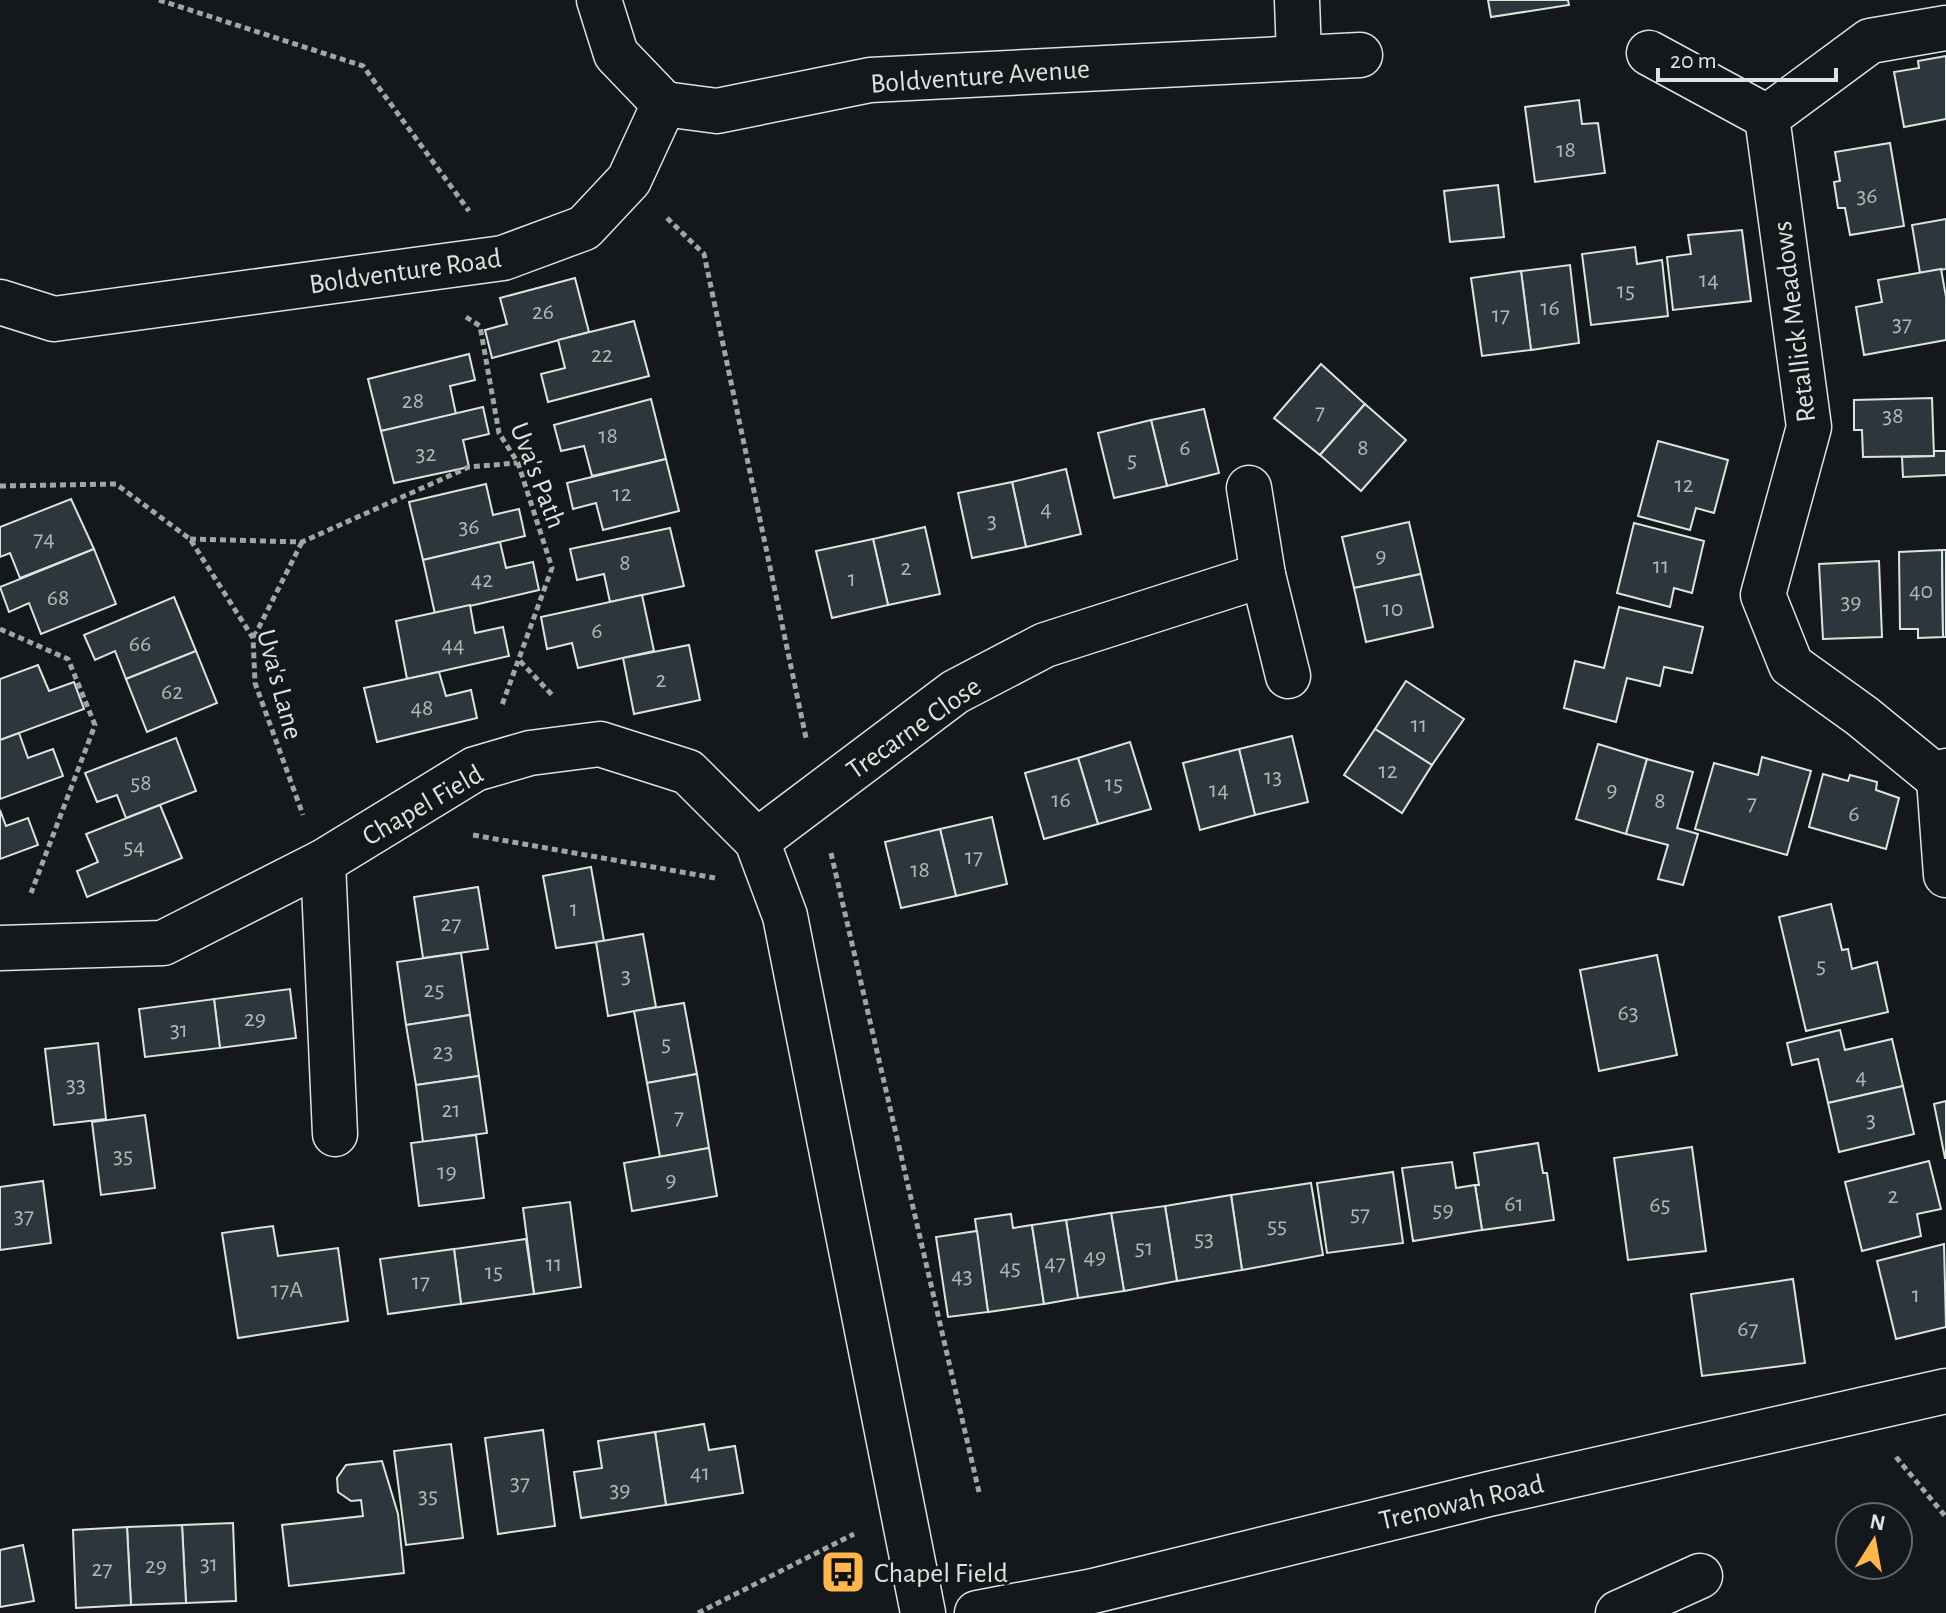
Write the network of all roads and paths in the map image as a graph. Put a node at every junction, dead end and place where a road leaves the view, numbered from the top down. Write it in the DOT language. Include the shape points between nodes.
graph roads {
  1 [pos="159,0"];
  2 [pos="599,0"];
  3 [pos="1297,0"];
  4 [pos="1946,28"];
  5 [pos="1649,53"];
  6 [pos="1360,55"];
  7 [pos="1299,56"];
  8 [pos="664,104"];
  9 [pos="1767,117"];
  10 [pos="629,180"];
  11 [pos="503,258"];
  12 [pos="0,302"];
  13 [pos="480,326"];
  14 [pos="518,463"];
  15 [pos="0,486"];
  16 [pos="1249,488"];
  17 [pos="190,539"];
  18 [pos="302,542"];
  19 [pos="1263,575"];
  20 [pos="0,629"];
  21 [pos="253,638"];
  22 [pos="1288,676"];
  23 [pos="475,769"];
  24 [pos="1943,775"];
  25 [pos="818,796"];
  26 [pos="391,820"];
  27 [pos="757,841"];
  28 [pos="323,862"];
  29 [pos="1946,875"];
  30 [pos="775,889"];
  31 [pos="6,948"];
  32 [pos="335,1134"];
  33 [pos="1946,1391"];
  34 [pos="1857,1410"];
  35 [pos="979,1492"];
  36 [pos="903,1509"];
  37 [pos="1946,1517"];
  38 [pos="1700,1576"];
  39 [pos="1074,1604"];
  40 [pos="698,1613"];
  41 [pos="923,1613"];
  42 [pos="977,1613"];
  43 [pos="1618,1613"];
  1 -- 11 [label="path" via="363,66"];
  2 -- 8 [label="street" via="616,54"];
  3 -- 7 [label="street"];
  4 -- 9 [label="street" via="1870,41"];
  5 -- 9 [label="street"];
  6 -- 7 [label="street, Boldventure Avenue"];
  7 -- 8 [label="street, Boldventure Avenue" via="870,80 717,111"];
  8 -- 10 [label="street, Boldventure Road"];
  9 -- 24 [label="street, Retallick Meadows" via="1809,427 1763,595 1791,665"];
  10 -- 11 [label="street, Boldventure Road" via="584,228"];
  10 -- 25 [label="path" via="704,254"];
  11 -- 12 [label="street, Boldventure Road" via="54,319"];
  13 -- 14 [label="path, Uva's Path" via="499,433"];
  14 -- 18 [label="path" via="469,467"];
  14 -- 23 [label="path, Uva's Path" via="552,568"];
  15 -- 17 [label="path, Uva's Lane" via="116,484"];
  16 -- 19 [label="street"];
  17 -- 18 [label="path"];
  17 -- 21 [label="path, Uva's Lane"];
  18 -- 21 [label="path"];
  19 -- 22 [label="street"];
  19 -- 25 [label="street, Trecarne Close" via="1045,645 955,692"];
  20 -- 31 [label="path" via="68,659 95,725"];
  21 -- 28 [label="path, Uva's Lane" via="255,683"];
  23 -- 26 [label="street, Chapel Field"];
  23 -- 27 [label="street, Chapel Field" via="530,753 600,744 688,772"];
  24 -- 29 [label="street, Retallick Meadows"];
  25 -- 27 [label="street, Trecarne Close"];
  25 -- 35 [label="path"];
  26 -- 28 [label="street, Chapel Field"];
  26 -- 30 [label="path"];
  27 -- 30 [label="street, Chapel Field"];
  28 -- 31 [label="street, Chapel Field" via="163,943"];
  28 -- 32 [label="street"];
  30 -- 36 [label="street, Chapel Field" via="785,916"];
  33 -- 34 [label="street, Trenowah Road"];
  34 -- 37 [label="path"];
  34 -- 39 [label="street, Trenowah Road" via="1489,1494"];
  36 -- 40 [label="path"];
  36 -- 41 [label="street, Chapel Field"];
  38 -- 43 [label="street"];
  39 -- 42 [label="street, Trenowah Road"];
}
